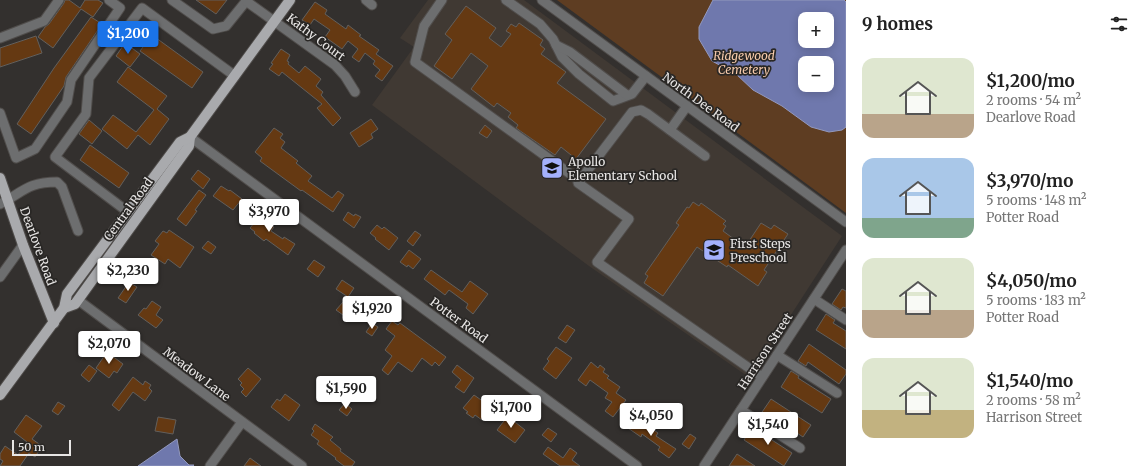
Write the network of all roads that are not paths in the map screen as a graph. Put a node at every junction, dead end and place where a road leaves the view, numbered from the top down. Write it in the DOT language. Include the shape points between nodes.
graph roads {
  1 [pos="59,0"];
  2 [pos="109,0"];
  3 [pos="172,0"];
  4 [pos="290,0"];
  5 [pos="442,0"];
  6 [pos="506,0"];
  7 [pos="542,0"];
  8 [pos="246,1"];
  9 [pos="275,21"];
  10 [pos="0,38"];
  11 [pos="235,76"];
  12 [pos="646,76"];
  13 [pos="355,92"];
  14 [pos="687,106"];
  15 [pos="0,113"];
  16 [pos="670,130"];
  17 [pos="190,137"];
  18 [pos="705,156"];
  19 [pos="0,178"];
  20 [pos="580,181"];
  21 [pos="4,202"];
  22 [pos="128,212"];
  23 [pos="846,222"];
  24 [pos="78,231"];
  25 [pos="23,244"];
  26 [pos="846,250"];
  27 [pos="0,276"];
  28 [pos="814,299"];
  29 [pos="78,300"];
  30 [pos="64,308"];
  31 [pos="846,320"];
  32 [pos="54,322"];
  33 [pos="777,355"];
  34 [pos="762,377"];
  35 [pos="837,393"];
  36 [pos="0,395"];
  37 [pos="741,410"];
  38 [pos="242,422"];
  39 [pos="800,448"];
  40 [pos="210,466"];
  41 [pos="302,466"];
  42 [pos="637,466"];
  43 [pos="706,466"];
  1 -- 10 [label="street" via="44,21"];
  2 -- 15 [label="street" via="120,8 71,80 67,102 35,148 16,158"];
  3 -- 8 [label="street" via="213,29 226,26"];
  4 -- 9 [label="main road, Central Road"];
  5 -- 20 [label="street" via="424,26 415,62"];
  6 -- 12 [label="street" via="540,24 556,45 570,52 627,96 632,94"];
  7 -- 12 [label="street, North Dee Road"];
  8 -- 9 [label="street, Kathy Court"];
  9 -- 11 [label="main road, Central Road"];
  9 -- 13 [label="street, Kathy Court" via="335,65"];
  11 -- 17 [label="main road, Central Road"];
  11 -- 22 [label="street" via="142,8 89,78 86,114 55,157"];
  12 -- 14 [label="street, North Dee Road"];
  14 -- 16 [label="street"];
  14 -- 23 [label="street, North Dee Road"];
  16 -- 18 [label="street"];
  16 -- 20 [label="street" via="641,110 632,112"];
  17 -- 22 [label="main road, Central Road" via="180,142"];
  17 -- 29 [label="main road, Central Road" via="189,146"];
  17 -- 42 [label="street, Potter Road"];
  19 -- 21 [label="main road, Dearlove Road"];
  20 -- 34 [label="street" via="578,183 629,219 597,262"];
  21 -- 24 [label="street" via="27,187 42,182 56,182 62,187"];
  21 -- 25 [label="main road, Dearlove Road"];
  22 -- 30 [label="main road, Central Road" via="67,294"];
  25 -- 27 [label="street"];
  25 -- 32 [label="main road, Dearlove Road"];
  26 -- 28 [label="street, Harrison Street"];
  28 -- 31 [label="street"];
  28 -- 33 [label="street, Harrison Street"];
  29 -- 30 [label="main road, Central Road"];
  29 -- 38 [label="street, Meadow Lane"];
  30 -- 32 [label="main road, Central Road"];
  32 -- 36 [label="main road, Central Road"];
  33 -- 34 [label="street, Harrison Street"];
  33 -- 35 [label="street"];
  34 -- 37 [label="street, Harrison Street"];
  37 -- 39 [label="street"];
  37 -- 43 [label="street, Harrison Street"];
  38 -- 40 [label="street"];
  38 -- 41 [label="street, Meadow Lane"];
}
